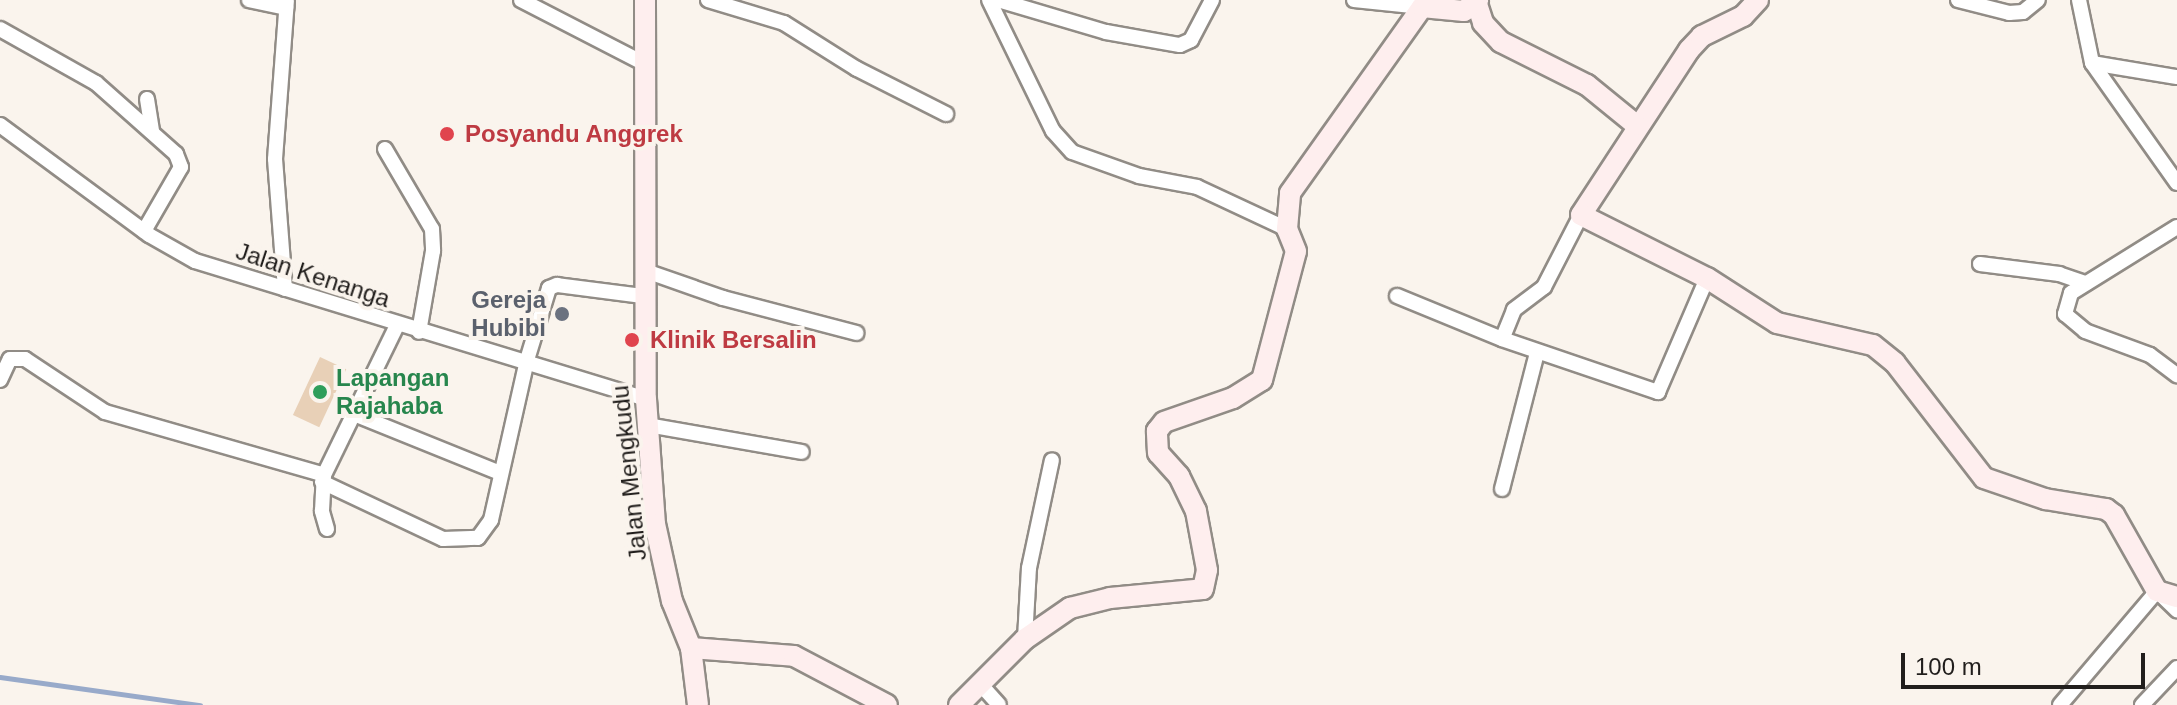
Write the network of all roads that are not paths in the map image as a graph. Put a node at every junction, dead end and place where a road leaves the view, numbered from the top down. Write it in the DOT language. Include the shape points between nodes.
graph roads {
  1 [pos="249,0"];
  2 [pos="521,0"];
  3 [pos="645,0"];
  4 [pos="708,0"];
  5 [pos="989,0"];
  6 [pos="998,0"];
  7 [pos="1212,0"];
  8 [pos="1354,0"];
  9 [pos="1758,0"];
  10 [pos="1958,0"];
  11 [pos="2038,0"];
  12 [pos="2079,0"];
  13 [pos="1477,2"];
  14 [pos="286,4"];
  15 [pos="1422,7"];
  16 [pos="0,29"];
  17 [pos="643,63"];
  18 [pos="2092,63"];
  19 [pos="2177,77"];
  20 [pos="147,99"];
  21 [pos="946,114"];
  22 [pos="0,125"];
  23 [pos="1636,125"];
  24 [pos="152,132"];
  25 [pos="385,149"];
  26 [pos="2177,183"];
  27 [pos="1581,215"];
  28 [pos="2177,227"];
  29 [pos="1287,229"];
  30 [pos="144,231"];
  31 [pos="1980,264"];
  32 [pos="643,270"];
  33 [pos="1707,278"];
  34 [pos="2085,283"];
  35 [pos="285,289"];
  36 [pos="643,296"];
  37 [pos="1397,296"];
  38 [pos="397,325"];
  39 [pos="419,332"];
  40 [pos="856,333"];
  41 [pos="1502,339"];
  42 [pos="1537,353"];
  43 [pos="527,360"];
  44 [pos="2177,375"];
  45 [pos="0,380"];
  46 [pos="646,399"];
  47 [pos="354,414"];
  48 [pos="648,425"];
  49 [pos="802,452"];
  50 [pos="1052,460"];
  51 [pos="500,473"];
  52 [pos="323,478"];
  53 [pos="1502,489"];
  54 [pos="327,529"];
  55 [pos="2157,591"];
  56 [pos="2177,597"];
  57 [pos="2177,610"];
  58 [pos="1025,639"];
  59 [pos="691,648"];
  60 [pos="2177,668"];
  61 [pos="982,686"];
  62 [pos="698,705"];
  63 [pos="887,705"];
  64 [pos="959,705"];
  65 [pos="999,705"];
  66 [pos="2060,705"];
  67 [pos="2142,705"];
  1 -- 14 [label="street"];
  2 -- 17 [label="street"];
  3 -- 17 [label="street, Jalan Mengkudu"];
  4 -- 21 [label="street" via="784,23 857,69"];
  5 -- 29 [label="street" via="1053,131 1072,152 1139,176 1197,187"];
  6 -- 7 [label="street" via="1106,32 1180,45 1191,40"];
  8 -- 15 [label="street"];
  9 -- 23 [label="street" via="1743,16 1702,36"];
  10 -- 11 [label="street" via="2017,13"];
  12 -- 18 [label="street"];
  13 -- 15 [label="street" via="1453,13"];
  13 -- 23 [label="street" via="1483,23 1501,42 1587,85"];
  14 -- 35 [label="street" via="275,159"];
  15 -- 29 [label="street" via="1290,193"];
  16 -- 24 [label="street" via="96,83"];
  17 -- 32 [label="street, Jalan Mengkudu"];
  18 -- 19 [label="street"];
  18 -- 26 [label="street"];
  20 -- 24 [label="street"];
  22 -- 30 [label="street, Jalan Kenanga"];
  23 -- 27 [label="street"];
  24 -- 30 [label="street" via="176,154 181,167"];
  25 -- 39 [label="street" via="432,229"];
  27 -- 33 [label="street"];
  27 -- 41 [label="street" via="1544,287 1514,310"];
  28 -- 34 [label="street"];
  29 -- 58 [label="street" via="1296,251 1262,380 1233,398 1164,422 1157,431 1158,453 1186,486 1196,511 1207,570 1203,589 1087,602 1052,618"];
  30 -- 35 [label="street, Jalan Kenanga" via="195,261"];
  31 -- 34 [label="street" via="2059,274"];
  32 -- 36 [label="street, Jalan Mengkudu"];
  32 -- 40 [label="street" via="723,298"];
  33 -- 42 [label="street" via="1658,392"];
  33 -- 55 [label="street" via="1777,323 1854,337 1895,363 1984,478 2114,515"];
  34 -- 44 [label="street" via="2065,303 2071,323 2150,355"];
  35 -- 38 [label="street, Jalan Kenanga"];
  36 -- 43 [label="street" via="549,288"];
  36 -- 46 [label="street, Jalan Mengkudu"];
  37 -- 41 [label="street"];
  38 -- 39 [label="street, Jalan Kenanga"];
  38 -- 47 [label="street"];
  39 -- 43 [label="street, Jalan Kenanga"];
  41 -- 42 [label="street"];
  42 -- 53 [label="street"];
  43 -- 46 [label="street, Jalan Kenanga"];
  43 -- 51 [label="street"];
  45 -- 52 [label="street" via="10,359 25,359 105,412"];
  46 -- 48 [label="street, Jalan Mengkudu"];
  47 -- 51 [label="street"];
  47 -- 52 [label="street"];
  48 -- 49 [label="street"];
  48 -- 59 [label="street, Jalan Mengkudu" via="655,524 672,601"];
  50 -- 58 [label="street" via="1029,568"];
  51 -- 52 [label="street" via="486,531 468,542 415,528"];
  52 -- 54 [label="street"];
  55 -- 56 [label="street"];
  55 -- 57 [label="street"];
  55 -- 66 [label="street"];
  58 -- 61 [label="street"];
  59 -- 62 [label="street, Jalan Mengkudu"];
  59 -- 63 [label="street" via="794,656"];
  60 -- 67 [label="street"];
  61 -- 64 [label="street"];
  61 -- 65 [label="street"];
}
